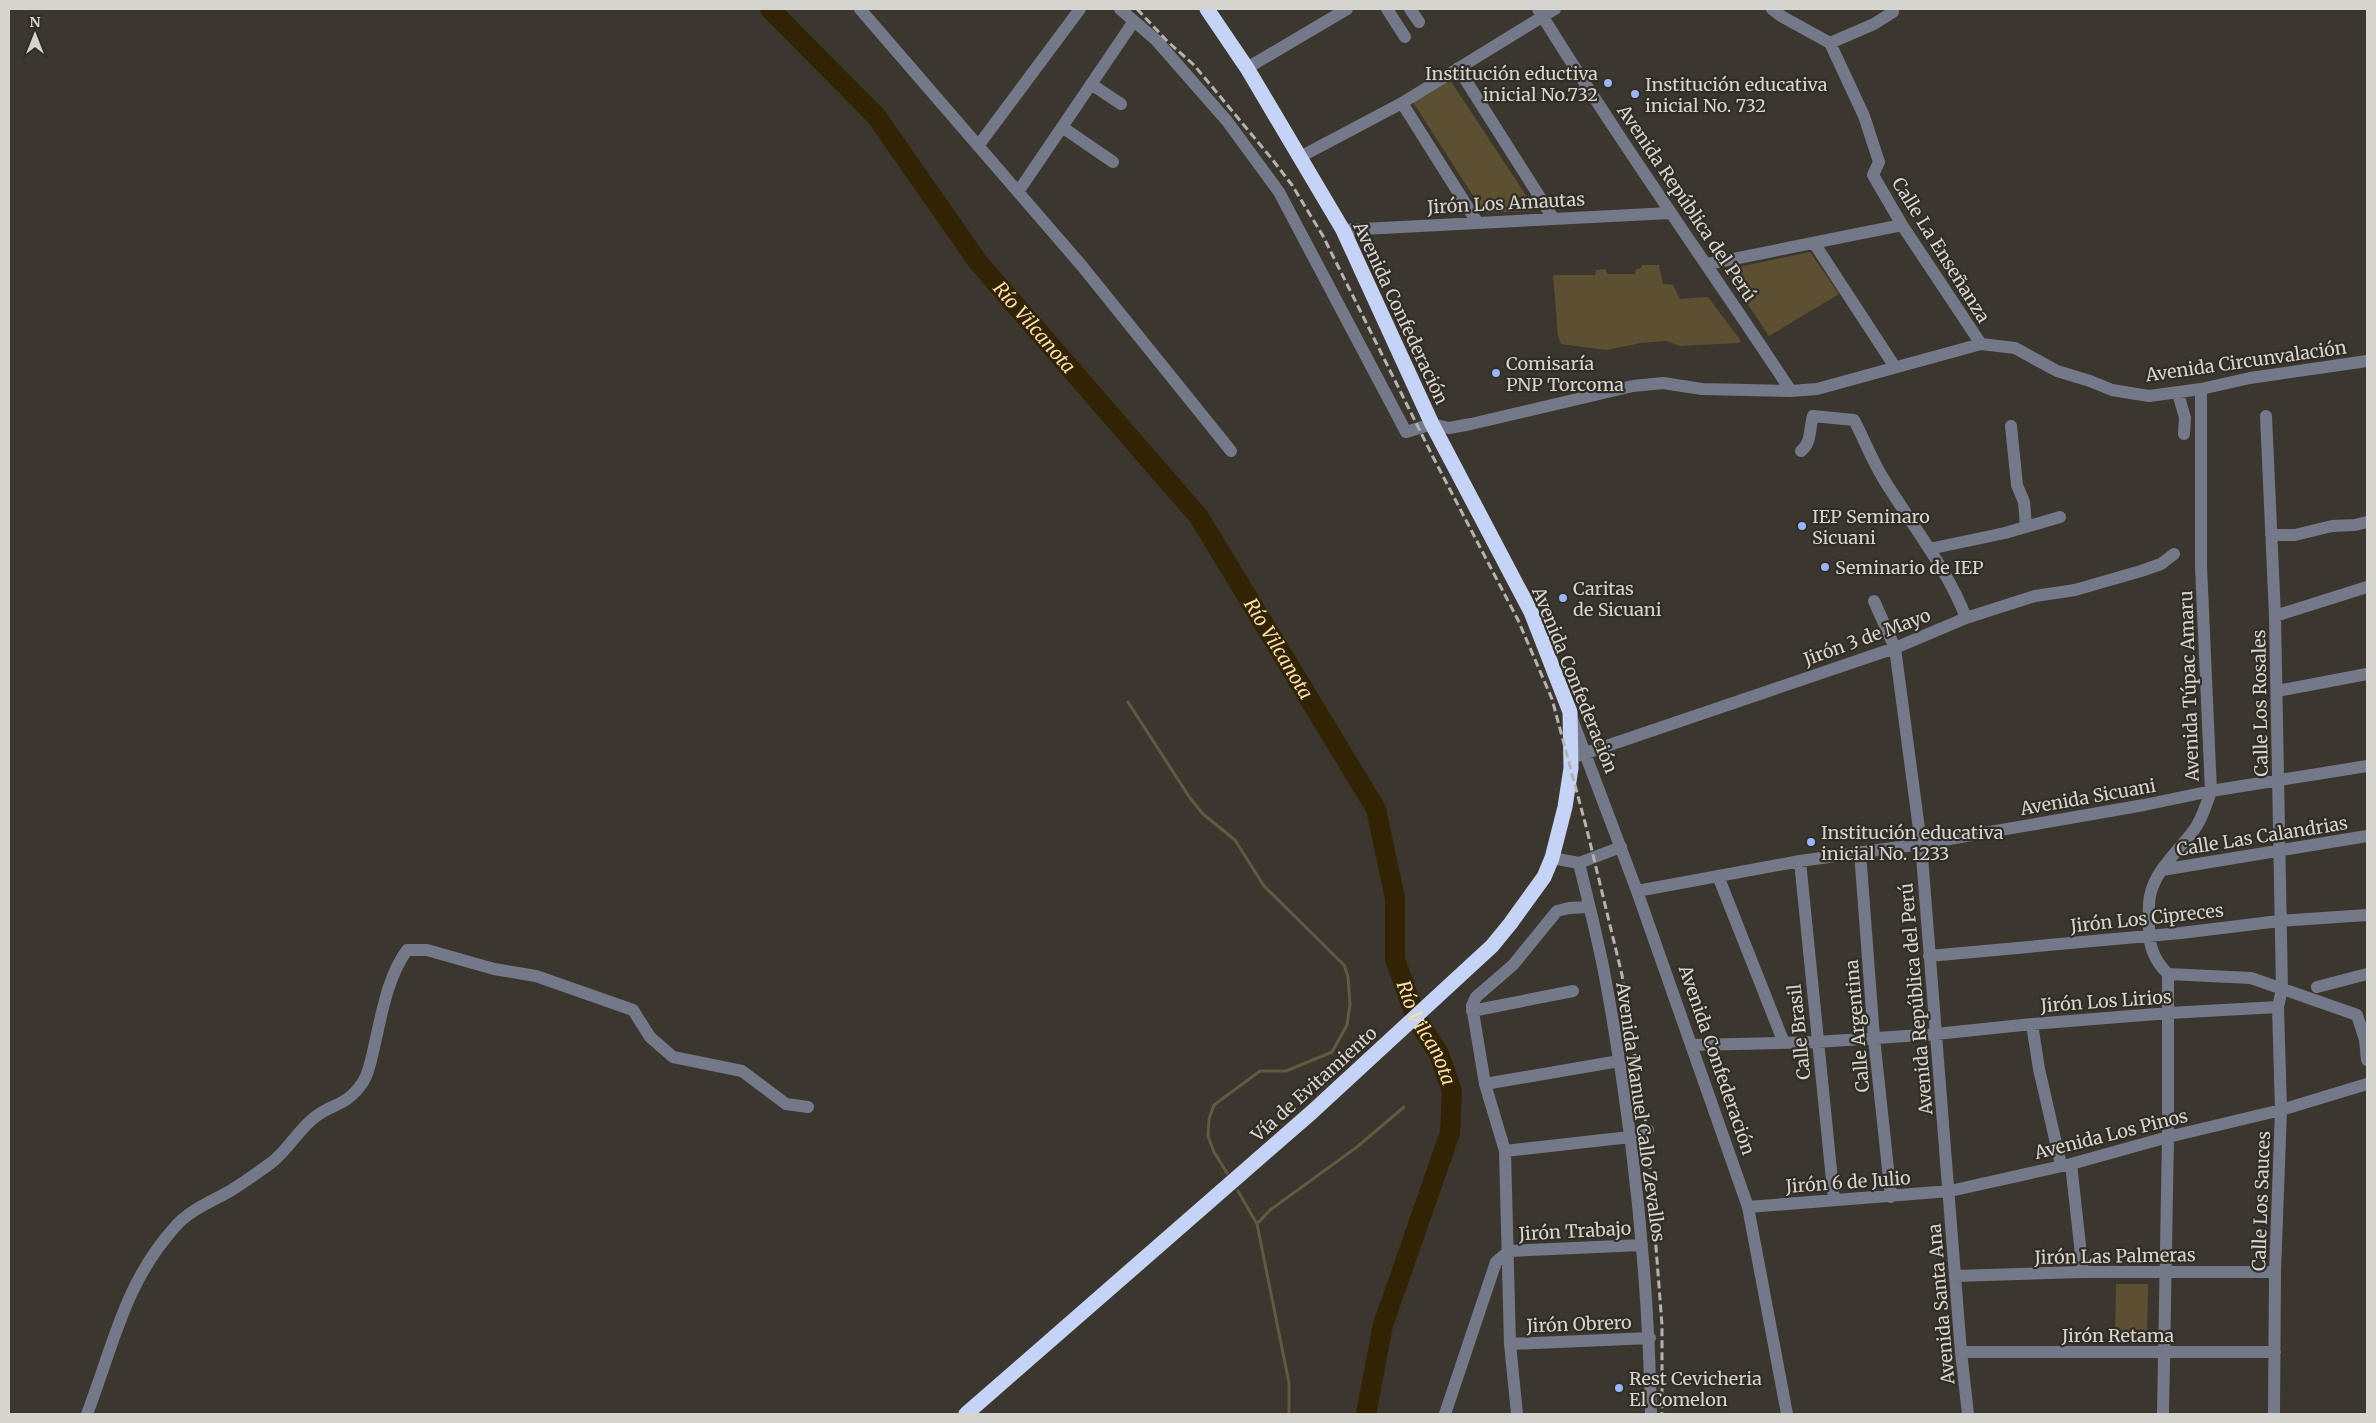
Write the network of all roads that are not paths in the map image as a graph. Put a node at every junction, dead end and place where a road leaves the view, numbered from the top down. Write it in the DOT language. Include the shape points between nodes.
graph roads {
  1 [pos="860,9"];
  2 [pos="1080,9"];
  3 [pos="1120,9"];
  4 [pos="1206,9"];
  5 [pos="1347,9"];
  6 [pos="1387,9"];
  7 [pos="1410,9"];
  8 [pos="1555,9"];
  9 [pos="1772,9"];
  10 [pos="1893,9"];
  11 [pos="1540,12"];
  12 [pos="1134,21"];
  13 [pos="1419,22"];
  14 [pos="1405,37"];
  15 [pos="1830,43"];
  16 [pos="1247,68"];
  17 [pos="1458,68"];
  18 [pos="1091,84"];
  19 [pos="1402,103"];
  20 [pos="1121,104"];
  21 [pos="1062,127"];
  22 [pos="978,146"];
  23 [pos="1300,157"];
  24 [pos="1113,162"];
  25 [pos="1018,192"];
  26 [pos="1670,213"];
  27 [pos="1553,218"];
  28 [pos="1477,222"];
  29 [pos="1902,225"];
  30 [pos="1343,230"];
  31 [pos="1814,243"];
  32 [pos="1708,264"];
  33 [pos="1981,344"];
  34 [pos="2367,361"];
  35 [pos="1895,367"];
  36 [pos="2201,389"];
  37 [pos="1791,391"];
  38 [pos="2178,393"];
  39 [pos="2266,416"];
  40 [pos="1432,424"];
  41 [pos="2011,426"];
  42 [pos="2184,434"];
  43 [pos="1230,451"];
  44 [pos="1801,451"];
  45 [pos="2060,517"];
  46 [pos="2367,522"];
  47 [pos="2026,526"];
  48 [pos="2271,535"];
  49 [pos="1929,549"];
  50 [pos="2174,554"];
  51 [pos="2367,587"];
  52 [pos="1874,601"];
  53 [pos="2276,616"];
  54 [pos="1966,618"];
  55 [pos="1895,648"];
  56 [pos="2367,674"];
  57 [pos="2277,691"];
  58 [pos="1570,712"];
  59 [pos="1578,756"];
  60 [pos="2367,766"];
  61 [pos="2279,781"];
  62 [pos="2211,791"];
  63 [pos="2367,836"];
  64 [pos="1921,844"];
  65 [pos="1621,847"];
  66 [pos="1860,852"];
  67 [pos="2279,852"];
  68 [pos="1552,858"];
  69 [pos="1800,861"];
  70 [pos="1579,863"];
  71 [pos="2162,870"];
  72 [pos="1718,876"];
  73 [pos="1637,891"];
  74 [pos="1589,907"];
  75 [pos="2367,915"];
  76 [pos="2279,921"];
  77 [pos="2149,936"];
  78 [pos="1929,956"];
  79 [pos="2168,974"];
  80 [pos="2367,974"];
  81 [pos="2317,987"];
  82 [pos="2282,989"];
  83 [pos="1573,991"];
  84 [pos="2278,1007"];
  85 [pos="1472,1011"];
  86 [pos="2168,1013"];
  87 [pos="2032,1024"];
  88 [pos="1936,1034"];
  89 [pos="1874,1038"];
  90 [pos="1817,1042"];
  91 [pos="1784,1043"];
  92 [pos="1693,1046"];
  93 [pos="2367,1060"];
  94 [pos="1619,1061"];
  95 [pos="1485,1084"];
  96 [pos="2367,1084"];
  97 [pos="808,1108"];
  98 [pos="2282,1110"];
  99 [pos="1648,1130"];
  100 [pos="1630,1137"];
  101 [pos="2168,1137"];
  102 [pos="1505,1150"];
  103 [pos="2066,1165"];
  104 [pos="1950,1191"];
  105 [pos="1891,1196"];
  106 [pos="1834,1200"];
  107 [pos="1748,1207"];
  108 [pos="1642,1245"];
  109 [pos="1509,1251"];
  110 [pos="2083,1272"];
  111 [pos="2166,1272"];
  112 [pos="2275,1272"];
  113 [pos="1955,1276"];
  114 [pos="1650,1338"];
  115 [pos="1510,1344"];
  116 [pos="1961,1352"];
  117 [pos="2275,1352"];
  118 [pos="2164,1353"];
  119 [pos="87,1414"];
  120 [pos="966,1414"];
  121 [pos="1445,1414"];
  122 [pos="1517,1414"];
  123 [pos="1651,1414"];
  124 [pos="1787,1414"];
  125 [pos="1968,1414"];
  126 [pos="2163,1414"];
  127 [pos="2274,1414"];
  1 -- 22 [label="street"];
  2 -- 22 [label="street"];
  3 -- 12 [label="street"];
  4 -- 16 [label="highway, Avenida Confederación"];
  5 -- 16 [label="street"];
  6 -- 14 [label="street"];
  7 -- 13 [label="street"];
  8 -- 11 [label="street"];
  9 -- 15 [label="street"];
  10 -- 15 [label="street" via="1874,24"];
  11 -- 17 [label="street"];
  11 -- 26 [label="street, Avenida República del Perú"];
  12 -- 18 [label="street"];
  12 -- 40 [label="street" via="1156,40 1227,121 1278,192 1406,432"];
  15 -- 29 [label="street, Calle La Enseñanza" via="1864,116 1880,162 1873,175"];
  16 -- 23 [label="highway, Avenida Confederación"];
  17 -- 19 [label="street"];
  17 -- 27 [label="street"];
  18 -- 20 [label="street"];
  18 -- 21 [label="street"];
  19 -- 23 [label="street"];
  19 -- 28 [label="street"];
  21 -- 24 [label="street"];
  21 -- 25 [label="street"];
  22 -- 25 [label="street"];
  23 -- 30 [label="highway, Avenida Confederación"];
  25 -- 43 [label="street" via="1136,332"];
  26 -- 27 [label="street, Jirón Los Amautas"];
  26 -- 32 [label="street, Avenida República del Perú"];
  27 -- 28 [label="street, Jirón Los Amautas"];
  28 -- 30 [label="street, Jirón Los Amautas"];
  29 -- 31 [label="street"];
  29 -- 33 [label="street, Calle La Enseñanza"];
  30 -- 40 [label="highway, Avenida Confederación"];
  31 -- 32 [label="street"];
  31 -- 35 [label="street"];
  32 -- 37 [label="street, Avenida República del Perú"];
  33 -- 35 [label="street, Avenida Circunvalación"];
  33 -- 38 [label="street, Avenida Circunvalación" via="2014,348 2056,371 2112,390 2149,396"];
  34 -- 36 [label="street, Avenida Circunvalación" via="2250,378"];
  35 -- 37 [label="street, Avenida Circunvalación" via="1817,388"];
  36 -- 38 [label="street, Avenida Circunvalación"];
  36 -- 62 [label="street, Avenida Túpac Amaru" via="2201,566"];
  37 -- 40 [label="street, Avenida Circunvalación" via="1702,389 1653,384 1449,428"];
  38 -- 42 [label="street" via="2185,418"];
  39 -- 48 [label="street, Calle Los Rosales"];
  40 -- 58 [label="highway, Avenida Confederación" via="1531,612"];
  41 -- 47 [label="street" via="2017,485 2024,502"];
  44 -- 49 [label="street" via="1807,446 1813,416 1854,420 1882,476"];
  45 -- 47 [label="street"];
  46 -- 48 [label="street" via="2295,535"];
  47 -- 49 [label="street"];
  48 -- 53 [label="street, Calle Los Rosales"];
  49 -- 54 [label="street"];
  50 -- 54 [label="street, Jirón 3 de Mayo" via="2161,564 2141,571 2075,590 2035,596"];
  51 -- 53 [label="street"];
  52 -- 55 [label="street, Avenida República del Perú"];
  53 -- 57 [label="street, Calle Los Rosales"];
  54 -- 55 [label="street, Jirón 3 de Mayo"];
  55 -- 59 [label="street, Jirón 3 de Mayo"];
  55 -- 64 [label="street, Avenida República del Perú"];
  56 -- 57 [label="street"];
  57 -- 61 [label="street, Calle Los Rosales"];
  58 -- 59 [label="highway, Vía de Evitamiento"];
  59 -- 65 [label="street, Avenida Confederación"];
  59 -- 68 [label="highway, Vía de Evitamiento"];
  60 -- 61 [label="street, Avenida Sicuani"];
  61 -- 62 [label="street, Avenida Sicuani"];
  61 -- 67 [label="street, Calle Los Rosales"];
  62 -- 64 [label="street, Avenida Sicuani" via="2144,806"];
  62 -- 71 [label="street, Avenida Túpac Amaru" via="2197,825"];
  63 -- 67 [label="street, Calle Las Calandrias"];
  64 -- 66 [label="street, Avenida Sicuani"];
  64 -- 78 [label="street, Avenida República del Perú"];
  65 -- 70 [label="street"];
  65 -- 73 [label="street, Avenida Confederación"];
  66 -- 69 [label="street, Avenida Sicuani"];
  66 -- 89 [label="street, Calle Argentina"];
  67 -- 71 [label="street, Calle Las Calandrias"];
  67 -- 76 [label="street, Calle Los Rosales"];
  68 -- 70 [label="street"];
  68 -- 120 [label="highway, Vía de Evitamiento" via="1544,877 1510,924 1464,972 1312,1112"];
  69 -- 72 [label="street, Avenida Sicuani"];
  69 -- 90 [label="street, Calle Brasil"];
  70 -- 74 [label="street, Avenida Manuel Callo Zevallos"];
  71 -- 77 [label="street, Avenida Túpac Amaru" via="2150,895"];
  72 -- 73 [label="street, Avenida Sicuani"];
  72 -- 91 [label="street"];
  73 -- 92 [label="street, Avenida Confederación"];
  74 -- 85 [label="street" via="1557,912 1512,965 1476,997"];
  74 -- 94 [label="street, Avenida Manuel Callo Zevallos"];
  75 -- 76 [label="street, Jirón Los Cipreces"];
  76 -- 77 [label="street, Jirón Los Cipreces"];
  76 -- 82 [label="street, Calle Los Rosales"];
  77 -- 78 [label="street, Jirón Los Cipreces"];
  77 -- 79 [label="street, Avenida Túpac Amaru" via="2152,955"];
  78 -- 88 [label="street, Avenida República del Perú"];
  79 -- 82 [label="street" via="2251,978"];
  79 -- 86 [label="street"];
  80 -- 81 [label="street"];
  82 -- 84 [label="street, Calle Los Sauces"];
  82 -- 93 [label="street" via="2357,1015"];
  83 -- 85 [label="street"];
  84 -- 86 [label="street, Jirón Los Lirios"];
  84 -- 98 [label="street, Calle Los Sauces"];
  85 -- 95 [label="street"];
  86 -- 87 [label="street, Jirón Los Lirios"];
  86 -- 101 [label="street"];
  87 -- 88 [label="street, Jirón Los Lirios"];
  87 -- 103 [label="street" via="2039,1069"];
  88 -- 89 [label="street, Jirón Los Lirios"];
  88 -- 104 [label="street, Avenida República del Perú"];
  89 -- 90 [label="street, Jirón Los Lirios"];
  89 -- 105 [label="street, Calle Argentina"];
  90 -- 91 [label="street, Jirón Los Lirios"];
  90 -- 106 [label="street, Calle Brasil"];
  91 -- 92 [label="street, Jirón Los Lirios"];
  92 -- 107 [label="street, Avenida Confederación"];
  94 -- 95 [label="street"];
  94 -- 100 [label="street, Avenida Manuel Callo Zevallos"];
  95 -- 102 [label="street"];
  96 -- 98 [label="street, Avenida Los Pinos"];
  97 -- 119 [label="street" via="786,1104 742,1071 674,1057 650,1037 633,1010 536,976 494,969 427,950 407,950 393,975 364,1081 348,1101 307,1123 273,1162 196,1208 174,1227 131,1290"];
  98 -- 101 [label="street, Avenida Los Pinos"];
  98 -- 112 [label="street, Calle Los Sauces"];
  99 -- 100 [label="street"];
  100 -- 102 [label="street"];
  100 -- 108 [label="street, Avenida Manuel Callo Zevallos"];
  101 -- 103 [label="street, Avenida Los Pinos"];
  101 -- 111 [label="street"];
  102 -- 109 [label="street"];
  103 -- 104 [label="street, Avenida Los Pinos"];
  103 -- 110 [label="street"];
  104 -- 105 [label="street, Jirón 6 de Julio"];
  104 -- 113 [label="street, Avenida Santa Ana"];
  105 -- 106 [label="street, Jirón 6 de Julio"];
  106 -- 107 [label="street, Jirón 6 de Julio"];
  107 -- 124 [label="street, Avenida Confederación"];
  108 -- 109 [label="street, Jirón Trabajo"];
  108 -- 114 [label="street, Avenida Manuel Callo Zevallos"];
  109 -- 115 [label="street"];
  109 -- 121 [label="street" via="1496,1262"];
  110 -- 111 [label="street, Jirón Las Palmeras"];
  110 -- 113 [label="street, Jirón Las Palmeras"];
  111 -- 112 [label="street, Jirón Las Palmeras"];
  111 -- 118 [label="street"];
  112 -- 117 [label="street, Calle Los Sauces"];
  113 -- 116 [label="street, Avenida Santa Ana"];
  114 -- 115 [label="street, Jirón Obrero"];
  114 -- 123 [label="street, Avenida Manuel Callo Zevallos"];
  115 -- 122 [label="street"];
  116 -- 118 [label="street, Jirón Retama"];
  116 -- 125 [label="street, Avenida Santa Ana"];
  117 -- 118 [label="street, Jirón Retama"];
  117 -- 127 [label="street, Calle Los Sauces"];
  118 -- 126 [label="street"];
}
